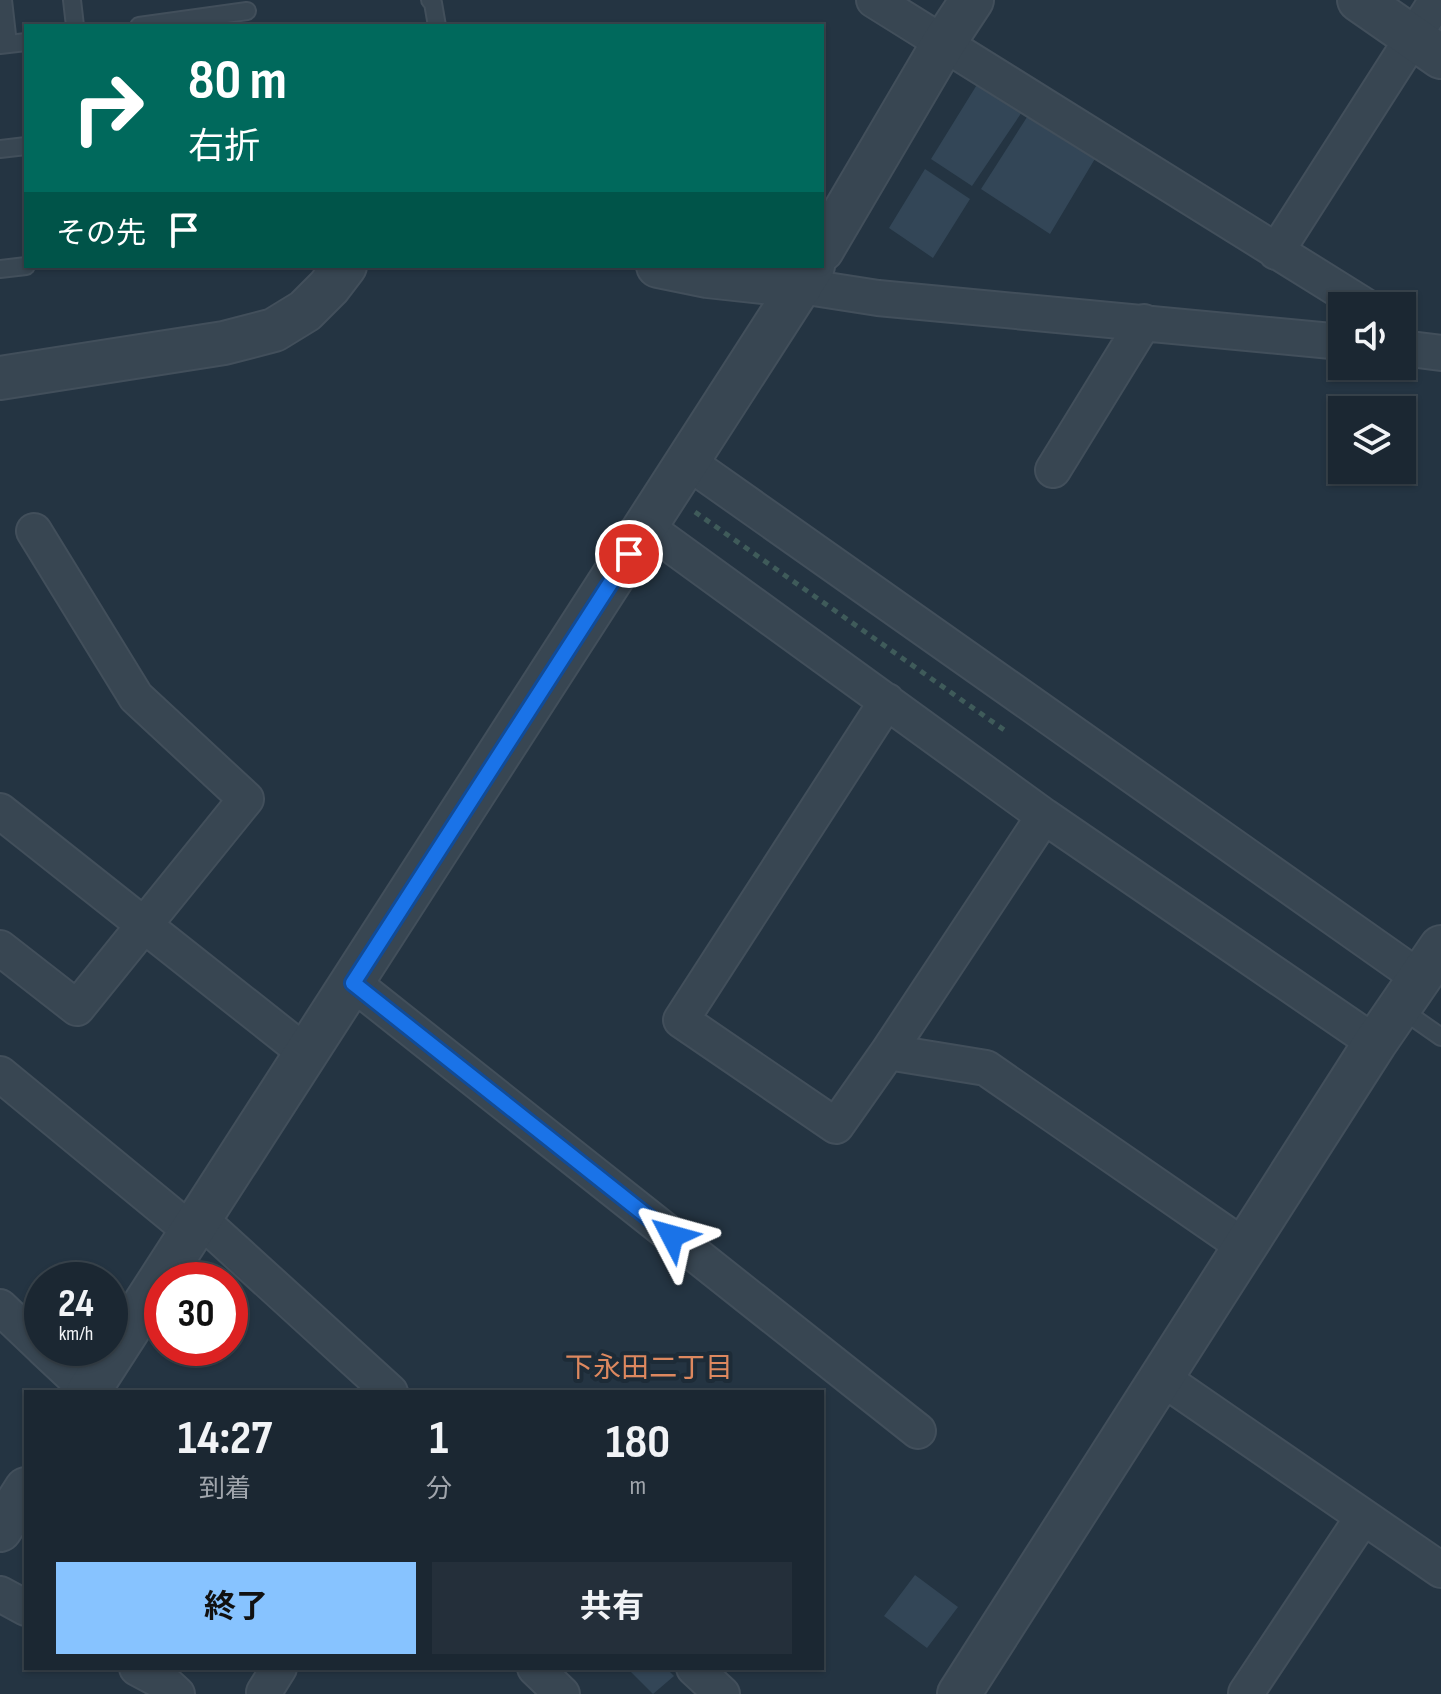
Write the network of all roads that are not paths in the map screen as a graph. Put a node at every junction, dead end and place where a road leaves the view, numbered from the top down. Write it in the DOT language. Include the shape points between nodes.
graph roads {
  1 [pos="3,0"];
  2 [pos="72,0"];
  3 [pos="430,0"];
  4 [pos="874,0"];
  5 [pos="972,0"];
  6 [pos="1359,0"];
  7 [pos="1437,0"];
  8 [pos="247,12"];
  9 [pos="75,24"];
  10 [pos="154,24"];
  11 [pos="436,24"];
  12 [pos="24,42"];
  13 [pos="943,44"];
  14 [pos="4,45"];
  15 [pos="1427,47"];
  16 [pos="24,146"];
  17 [pos="0,149"];
  18 [pos="824,247"];
  19 [pos="1276,252"];
  20 [pos="24,266"];
  21 [pos="343,268"];
  22 [pos="668,268"];
  23 [pos="0,269"];
  24 [pos="807,276"];
  25 [pos="1342,292"];
  26 [pos="1144,322"];
  27 [pos="1328,341"];
  28 [pos="0,378"];
  29 [pos="688,462"];
  30 [pos="1053,470"];
  31 [pos="646,527"];
  32 [pos="34,531"];
  33 [pos="887,701"];
  34 [pos="1044,816"];
  35 [pos="4,824"];
  36 [pos="143,924"];
  37 [pos="0,948"];
  38 [pos="1421,978"];
  39 [pos="353,983"];
  40 [pos="1441,1037"];
  41 [pos="1375,1043"];
  42 [pos="888,1052"];
  43 [pos="307,1054"];
  44 [pos="0,1074"];
  45 [pos="196,1225"];
  46 [pos="1245,1247"];
  47 [pos="0,1307"];
  48 [pos="24,1330"];
  49 [pos="61,1366"];
  50 [pos="1162,1378"];
  51 [pos="86,1390"];
  52 [pos="89,1390"];
  53 [pos="388,1390"];
  54 [pos="918,1431"];
  55 [pos="1363,1517"];
  56 [pos="1441,1570"];
  57 [pos="0,1594"];
  58 [pos="24,1607"];
  59 [pos="141,1670"];
  60 [pos="537,1670"];
  61 [pos="696,1670"];
  62 [pos="177,1694"];
  63 [pos="562,1694"];
  64 [pos="722,1694"];
  65 [pos="959,1694"];
  66 [pos="1248,1694"];
  1 -- 14 [label="lane"];
  2 -- 9 [label="lane"];
  3 -- 11 [label="lane"];
  4 -- 13 [label="street"];
  5 -- 13 [label="street"];
  6 -- 15 [label="street"];
  7 -- 15 [label="street"];
  8 -- 10 [label="lane"];
  12 -- 14 [label="lane"];
  13 -- 18 [label="street"];
  13 -- 19 [label="street"];
  15 -- 19 [label="street"];
  16 -- 17 [label="lane"];
  19 -- 25 [label="street"];
  20 -- 23 [label="lane"];
  21 -- 28 [label="street" via="305,311 274,330 224,343"];
  22 -- 24 [label="street" via="707,276"];
  24 -- 26 [label="street" via="878,298"];
  24 -- 29 [label="street"];
  26 -- 27 [label="street"];
  26 -- 30 [label="street"];
  29 -- 31 [label="street"];
  29 -- 38 [label="street"];
  31 -- 33 [label="street"];
  31 -- 39 [label="street"];
  32 -- 36 [label="street" via="136,697 246,799"];
  33 -- 34 [label="street"];
  33 -- 42 [label="street" via="681,1020 836,1126"];
  34 -- 41 [label="street"];
  34 -- 42 [label="street"];
  35 -- 36 [label="street"];
  36 -- 37 [label="street" via="77,1008"];
  36 -- 43 [label="street"];
  38 -- 40 [label="lane"];
  38 -- 41 [label="street"];
  39 -- 43 [label="street"];
  39 -- 54 [label="street"];
  41 -- 46 [label="street"];
  42 -- 46 [label="street" via="986,1068"];
  43 -- 45 [label="street"];
  44 -- 45 [label="street"];
  45 -- 52 [label="street"];
  45 -- 53 [label="street"];
  46 -- 50 [label="street"];
  47 -- 48 [label="street"];
  49 -- 51 [label="street"];
  50 -- 55 [label="street"];
  50 -- 65 [label="street"];
  55 -- 56 [label="street"];
  55 -- 66 [label="street"];
  57 -- 58 [label="street"];
  59 -- 62 [label="street"];
  60 -- 63 [label="street"];
  61 -- 64 [label="street"];
}
